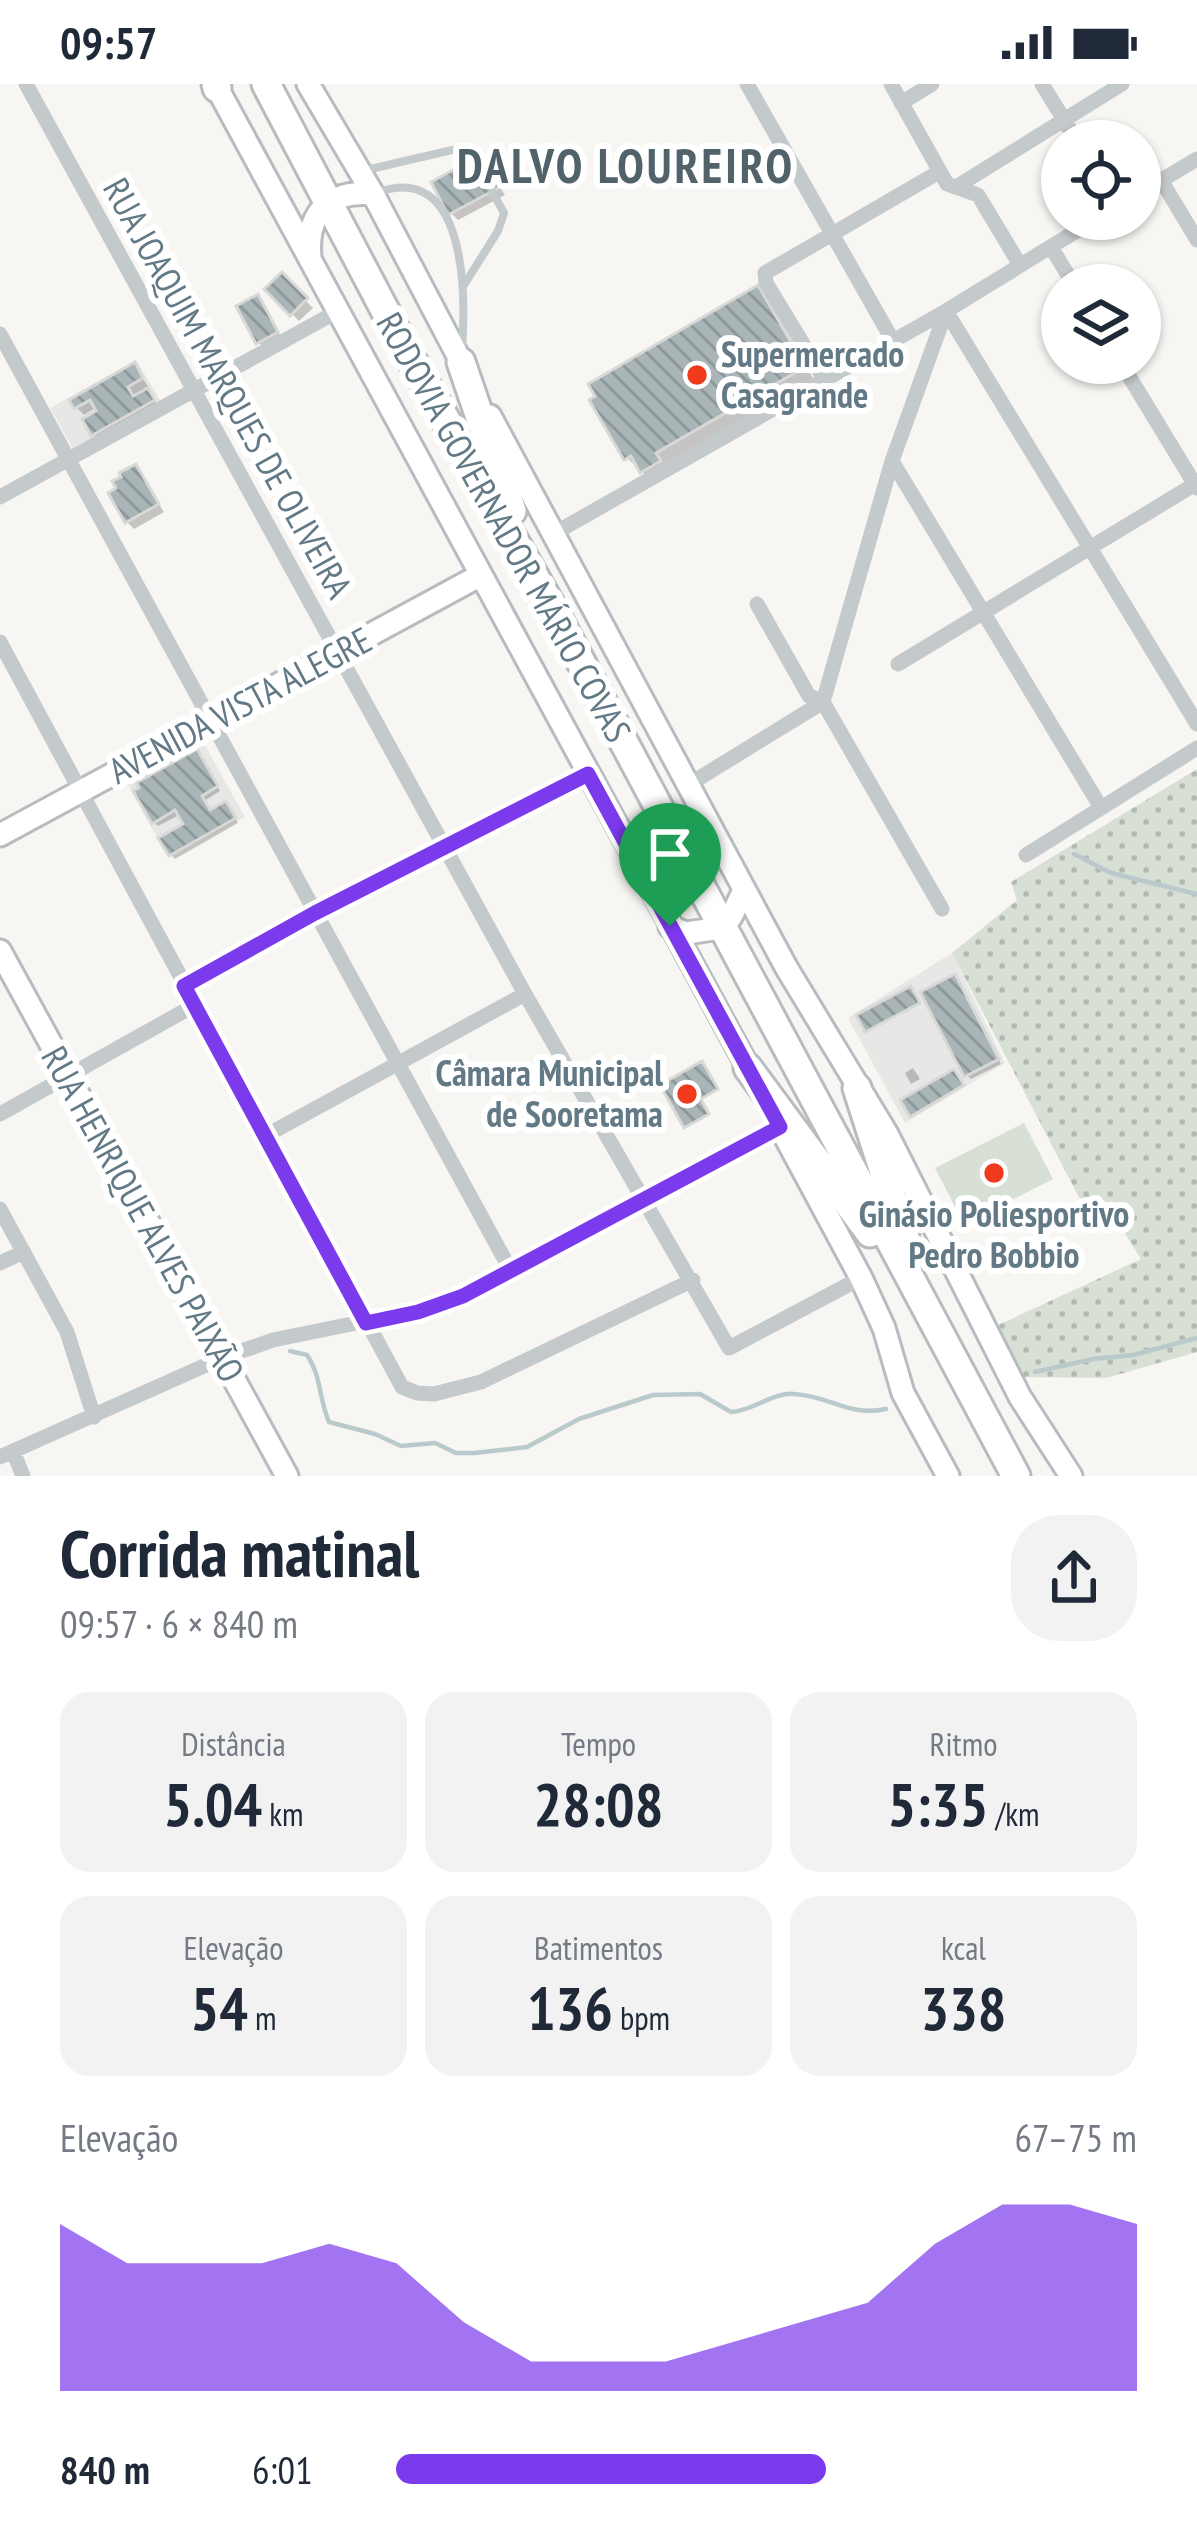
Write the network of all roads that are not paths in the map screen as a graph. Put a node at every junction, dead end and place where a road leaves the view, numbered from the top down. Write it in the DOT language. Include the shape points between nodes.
graph roads {
  1 [pos="26,84"];
  2 [pos="266,84"];
  3 [pos="308,84"];
  4 [pos="747,84"];
  5 [pos="891,84"];
  6 [pos="932,84"];
  7 [pos="1042,84"];
  8 [pos="1122,84"];
  9 [pos="216,85"];
  10 [pos="901,103"];
  11 [pos="1064,120"];
  12 [pos="1041,134"];
  13 [pos="475,158"];
  14 [pos="1197,159"];
  15 [pos="360,172"];
  16 [pos="939,172"];
  17 [pos="1161,181"];
  18 [pos="953,188"];
  19 [pos="492,191"];
  20 [pos="373,194"];
  21 [pos="329,200"];
  22 [pos="830,235"];
  23 [pos="1062,240"];
  24 [pos="1197,240"];
  25 [pos="1051,247"];
  26 [pos="310,258"];
  27 [pos="1061,264"];
  28 [pos="1020,266"];
  29 [pos="464,286"];
  30 [pos="338,311"];
  31 [pos="946,311"];
  32 [pos="0,334"];
  33 [pos="893,341"];
  34 [pos="461,362"];
  35 [pos="825,380"];
  36 [pos="1134,384"];
  37 [pos="196,390"];
  38 [pos="69,459"];
  39 [pos="892,461"];
  40 [pos="1196,485"];
  41 [pos="0,496"];
  42 [pos="553,534"];
  43 [pos="1088,550"];
  44 [pos="479,576"];
  45 [pos="550,604"];
  46 [pos="757,604"];
  47 [pos="981,614"];
  48 [pos="0,642"];
  49 [pos="339,653"];
  50 [pos="898,664"];
  51 [pos="824,702"];
  52 [pos="209,722"];
  53 [pos="1197,724"];
  54 [pos="1197,748"];
  55 [pos="588,774"];
  56 [pos="688,785"];
  57 [pos="79,792"];
  58 [pos="1100,806"];
  59 [pos="0,835"];
  60 [pos="444,846"];
  61 [pos="1026,855"];
  62 [pos="744,890"];
  63 [pos="942,909"];
  64 [pos="315,913"];
  65 [pos="670,926"];
  66 [pos="721,928"];
  67 [pos="0,951"];
  68 [pos="184,986"];
  69 [pos="526,994"];
  70 [pos="195,1005"];
  71 [pos="399,1063"];
  72 [pos="748,1068"];
  73 [pos="69,1076"];
  74 [pos="857,1088"];
  75 [pos="0,1114"];
  76 [pos="780,1127"];
  77 [pos="266,1136"];
  78 [pos="645,1197"];
  79 [pos="0,1209"];
  80 [pos="24,1252"];
  81 [pos="0,1262"];
  82 [pos="511,1271"];
  83 [pos="861,1278"];
  84 [pos="693,1280"];
  85 [pos="929,1314"];
  86 [pos="366,1323"];
  87 [pos="222,1358"];
  88 [pos="94,1417"];
  89 [pos="7,1454"];
  90 [pos="1016,1467"];
  91 [pos="23,1476"];
  92 [pos="287,1476"];
  93 [pos="948,1476"];
  94 [pos="1071,1476"];
  1 -- 37 [label="street, RUA JOAQUIM MARQUES DE OLIVEIRA"];
  2 -- 21 [label="highway, RODOVIA GOVERNADOR MÁRIO COVAS"];
  3 -- 15 [label="main road"];
  4 -- 22 [label="street"];
  5 -- 10 [label="street"];
  6 -- 10 [label="street"];
  7 -- 11 [label="street"];
  8 -- 11 [label="street"];
  9 -- 26 [label="main road"];
  10 -- 16 [label="street"];
  12 -- 18 [label="street"];
  13 -- 15 [label="lane" via="452,150"];
  14 -- 17 [label="street"];
  15 -- 20 [label="main road"];
  16 -- 18 [label="street"];
  16 -- 22 [label="street"];
  17 -- 24 [label="street"];
  18 -- 28 [label="street" via="978,195"];
  19 -- 29 [label="lane" via="504,213"];
  20 -- 21 [label="main road"];
  20 -- 29 [label="lane" via="400,185 429,196 459,244"];
  20 -- 34 [label="main road"];
  21 -- 26 [label="main road" via="313,226"];
  21 -- 45 [label="highway, RODOVIA GOVERNADOR MÁRIO COVAS"];
  22 -- 33 [label="street"];
  22 -- 35 [label="street" via="765,273"];
  23 -- 25 [label="street"];
  25 -- 27 [label="street"];
  25 -- 28 [label="street"];
  26 -- 30 [label="main road"];
  28 -- 31 [label="street"];
  29 -- 34 [label="lane"];
  30 -- 37 [label="street"];
  30 -- 44 [label="main road"];
  31 -- 33 [label="street"];
  31 -- 39 [label="street"];
  31 -- 43 [label="street"];
  32 -- 38 [label="street"];
  33 -- 35 [label="street"];
  34 -- 42 [label="main road"];
  34 -- 45 [label="highway"];
  35 -- 42 [label="street"];
  36 -- 40 [label="street"];
  37 -- 38 [label="street"];
  37 -- 49 [label="street, RUA JOAQUIM MARQUES DE OLIVEIRA"];
  38 -- 41 [label="street"];
  38 -- 52 [label="street"];
  39 -- 47 [label="street"];
  39 -- 51 [label="street"];
  40 -- 43 [label="street"];
  42 -- 56 [label="main road"];
  43 -- 47 [label="street"];
  43 -- 53 [label="street"];
  44 -- 49 [label="main road, AVENIDA VISTA ALEGRE"];
  44 -- 55 [label="main road"];
  45 -- 66 [label="highway, RODOVIA GOVERNADOR MÁRIO COVAS"];
  46 -- 51 [label="street" via="809,696"];
  47 -- 50 [label="street"];
  47 -- 58 [label="street"];
  48 -- 57 [label="street"];
  49 -- 52 [label="main road, AVENIDA VISTA ALEGRE"];
  49 -- 60 [label="street, RUA JOAQUIM MARQUES DE OLIVEIRA"];
  51 -- 56 [label="street"];
  51 -- 63 [label="street"];
  52 -- 57 [label="main road, AVENIDA VISTA ALEGRE"];
  52 -- 64 [label="street"];
  54 -- 58 [label="street"];
  55 -- 60 [label="street"];
  55 -- 65 [label="main road"];
  56 -- 62 [label="main road"];
  57 -- 59 [label="main road, AVENIDA VISTA ALEGRE"];
  57 -- 68 [label="street"];
  58 -- 61 [label="street"];
  60 -- 64 [label="street"];
  60 -- 69 [label="street, RUA JOAQUIM MARQUES DE OLIVEIRA"];
  62 -- 66 [label="main road"];
  62 -- 74 [label="main road"];
  64 -- 68 [label="street"];
  64 -- 71 [label="street"];
  65 -- 66 [label="main road" via="686,933"];
  65 -- 72 [label="main road"];
  66 -- 85 [label="highway, RODOVIA GOVERNADOR MÁRIO COVAS"];
  67 -- 73 [label="main road, RUA HENRIQUE ALVES PAIXÃO"];
  68 -- 70 [label="street"];
  69 -- 71 [label="street"];
  69 -- 78 [label="street, RUA JOAQUIM MARQUES DE OLIVEIRA"];
  70 -- 73 [label="street"];
  70 -- 77 [label="street"];
  71 -- 77 [label="street"];
  71 -- 82 [label="street"];
  72 -- 76 [label="main road"];
  72 -- 85 [label="highway"];
  73 -- 75 [label="street"];
  73 -- 87 [label="main road, RUA HENRIQUE ALVES PAIXÃO"];
  74 -- 85 [label="highway"];
  74 -- 94 [label="main road" via="1020,1397"];
  76 -- 78 [label="street"];
  76 -- 83 [label="main road"];
  77 -- 86 [label="street"];
  78 -- 82 [label="street"];
  78 -- 84 [label="street, RUA JOAQUIM MARQUES DE OLIVEIRA"];
  79 -- 80 [label="street"];
  80 -- 81 [label="street"];
  80 -- 88 [label="street" via="67,1332"];
  82 -- 86 [label="street" via="440,1306"];
  83 -- 84 [label="street, RUA JOAQUIM MARQUES DE OLIVEIRA" via="729,1348"];
  83 -- 93 [label="main road" via="903,1393"];
  84 -- 86 [label="street" via="481,1382 434,1394 402,1387"];
  85 -- 90 [label="highway, RODOVIA GOVERNADOR MÁRIO COVAS"];
  86 -- 87 [label="street" via="303,1332"];
  87 -- 88 [label="street"];
  87 -- 92 [label="main road, RUA HENRIQUE ALVES PAIXÃO"];
  88 -- 89 [label="street"];
  89 -- 91 [label="street"];
}
